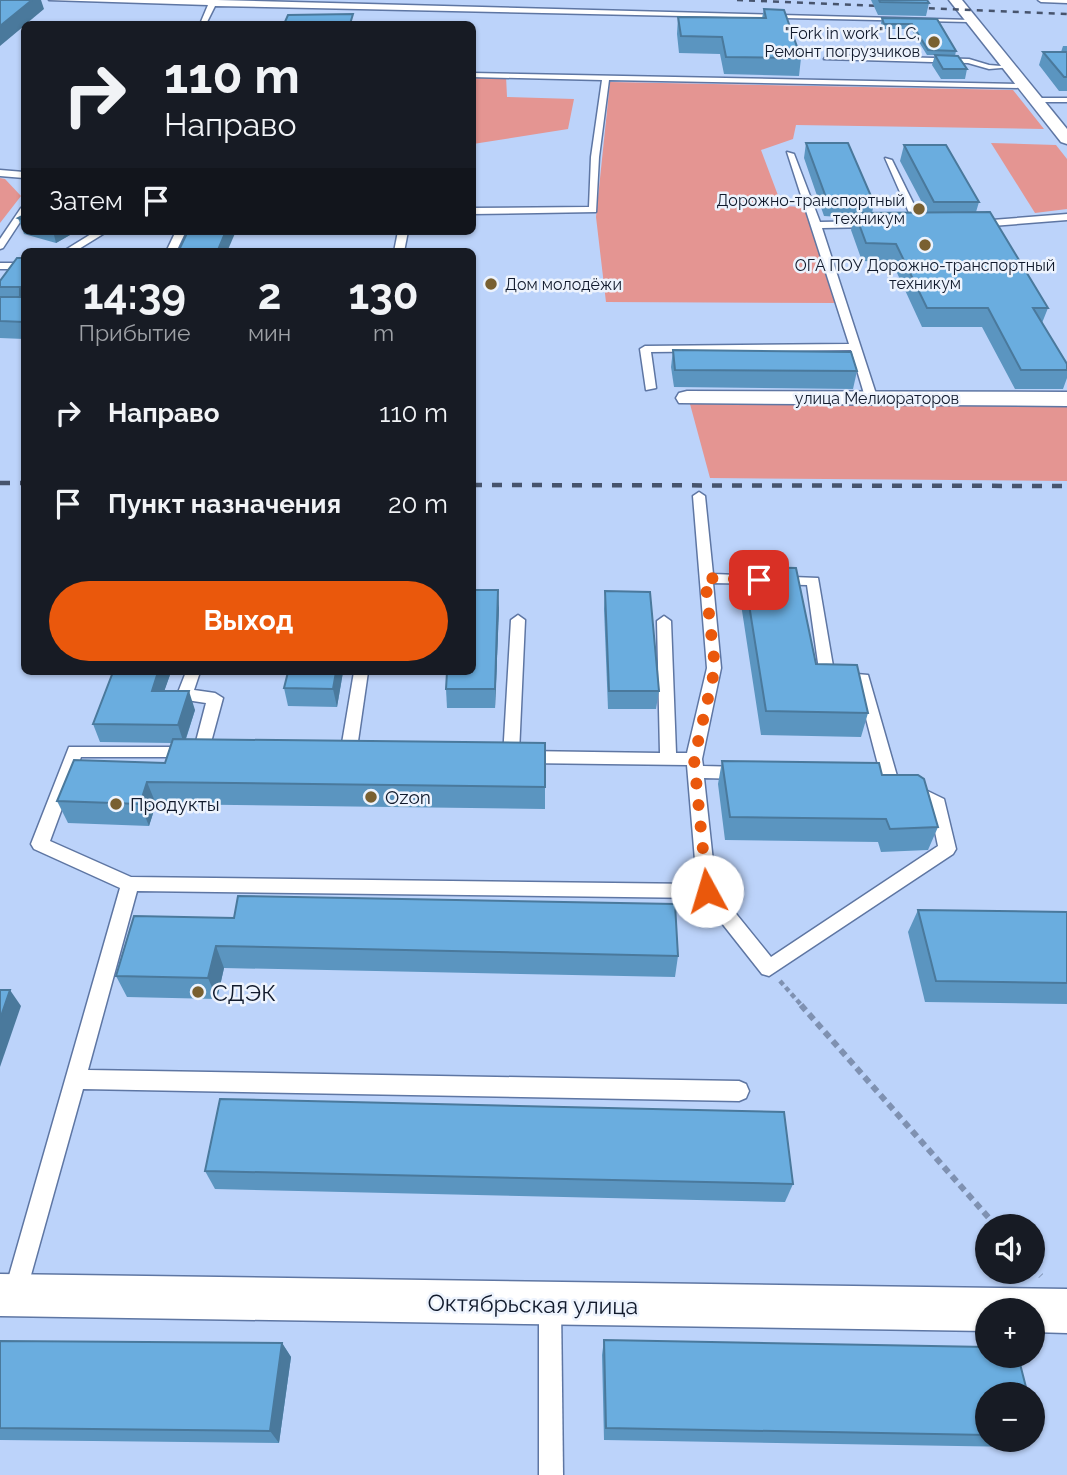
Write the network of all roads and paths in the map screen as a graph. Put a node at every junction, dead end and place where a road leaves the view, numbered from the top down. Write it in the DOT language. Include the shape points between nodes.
graph roads {
  1 [pos="52,0"];
  2 [pos="956,0"];
  3 [pos="1041,0"];
  4 [pos="1067,1"];
  5 [pos="213,2"];
  6 [pos="969,20"];
  7 [pos="204,21"];
  8 [pos="827,57"];
  9 [pos="1009,67"];
  10 [pos="476,75"];
  11 [pos="606,77"];
  12 [pos="1024,86"];
  13 [pos="1035,100"];
  14 [pos="1067,100"];
  15 [pos="1067,139"];
  16 [pos="790,154"];
  17 [pos="888,160"];
  18 [pos="0,173"];
  19 [pos="21,175"];
  20 [pos="476,211"];
  21 [pos="21,214"];
  22 [pos="1067,217"];
  23 [pos="880,224"];
  24 [pos="906,224"];
  25 [pos="919,224"];
  26 [pos="932,224"];
  27 [pos="973,224"];
  28 [pos="816,225"];
  29 [pos="96,235"];
  30 [pos="0,246"];
  31 [pos="74,248"];
  32 [pos="0,266"];
  33 [pos="21,266"];
  34 [pos="854,347"];
  35 [pos="649,388"];
  36 [pos="871,397"];
  37 [pos="687,398"];
  38 [pos="1067,399"];
  39 [pos="699,496"];
  40 [pos="705,578"];
  41 [pos="517,620"];
  42 [pos="664,621"];
  43 [pos="192,675"];
  44 [pos="361,675"];
  45 [pos="348,755"];
  46 [pos="668,759"];
  47 [pos="694,766"];
  48 [pos="764,774"];
  49 [pos="130,884"];
  50 [pos="707,891"];
  51 [pos="769,968"];
  52 [pos="75,1079"];
  53 [pos="739,1091"];
  54 [pos="986,1214"];
  55 [pos="7,1295"];
  56 [pos="550,1304"];
  57 [pos="1067,1311"];
  58 [pos="551,1475"];
  1 -- 5 [label="lane"];
  2 -- 6 [label="street"];
  3 -- 4 [label="lane"];
  5 -- 6 [label="lane"];
  5 -- 7 [label="lane"];
  6 -- 9 [label="street"];
  8 -- 9 [label="lane" via="908,56"];
  9 -- 12 [label="street"];
  10 -- 11 [label="lane"];
  11 -- 12 [label="lane"];
  11 -- 20 [label="lane" via="593,210"];
  12 -- 13 [label="street"];
  13 -- 14 [label="lane"];
  13 -- 15 [label="street"];
  16 -- 28 [label="lane"];
  17 -- 25 [label="lane"];
  18 -- 19 [label="lane"];
  21 -- 30 [label="lane"];
  22 -- 27 [label="lane"];
  23 -- 28 [label="lane"];
  24 -- 25 [label="lane"];
  25 -- 26 [label="lane"];
  28 -- 34 [label="lane"];
  29 -- 31 [label="lane"];
  32 -- 33 [label="lane"];
  34 -- 35 [label="lane" via="645,349"];
  34 -- 36 [label="lane"];
  36 -- 37 [label="street, улица Мелиораторов"];
  36 -- 38 [label="street, улица Мелиораторов"];
  39 -- 40 [label="lane"];
  40 -- 47 [label="lane" via="715,668"];
  40 -- 51 [label="lane" via="813,581 827,677 863,679 882,776 938,804 947,849"];
  41 -- 46 [label="lane" via="504,757"];
  42 -- 46 [label="lane"];
  43 -- 49 [label="lane" via="185,695 215,698 208,753 75,751 40,844"];
  44 -- 45 [label="lane"];
  46 -- 47 [label="lane"];
  47 -- 48 [label="lane"];
  47 -- 50 [label="lane"];
  49 -- 50 [label="lane"];
  49 -- 52 [label="lane"];
  50 -- 51 [label="lane"];
  51 -- 54 [label="path"];
  52 -- 53 [label="lane"];
  52 -- 55 [label="lane"];
  55 -- 56 [label="street, Октябрьская улица"];
  56 -- 57 [label="street, Октябрьская улица"];
  56 -- 58 [label="lane"];
}
